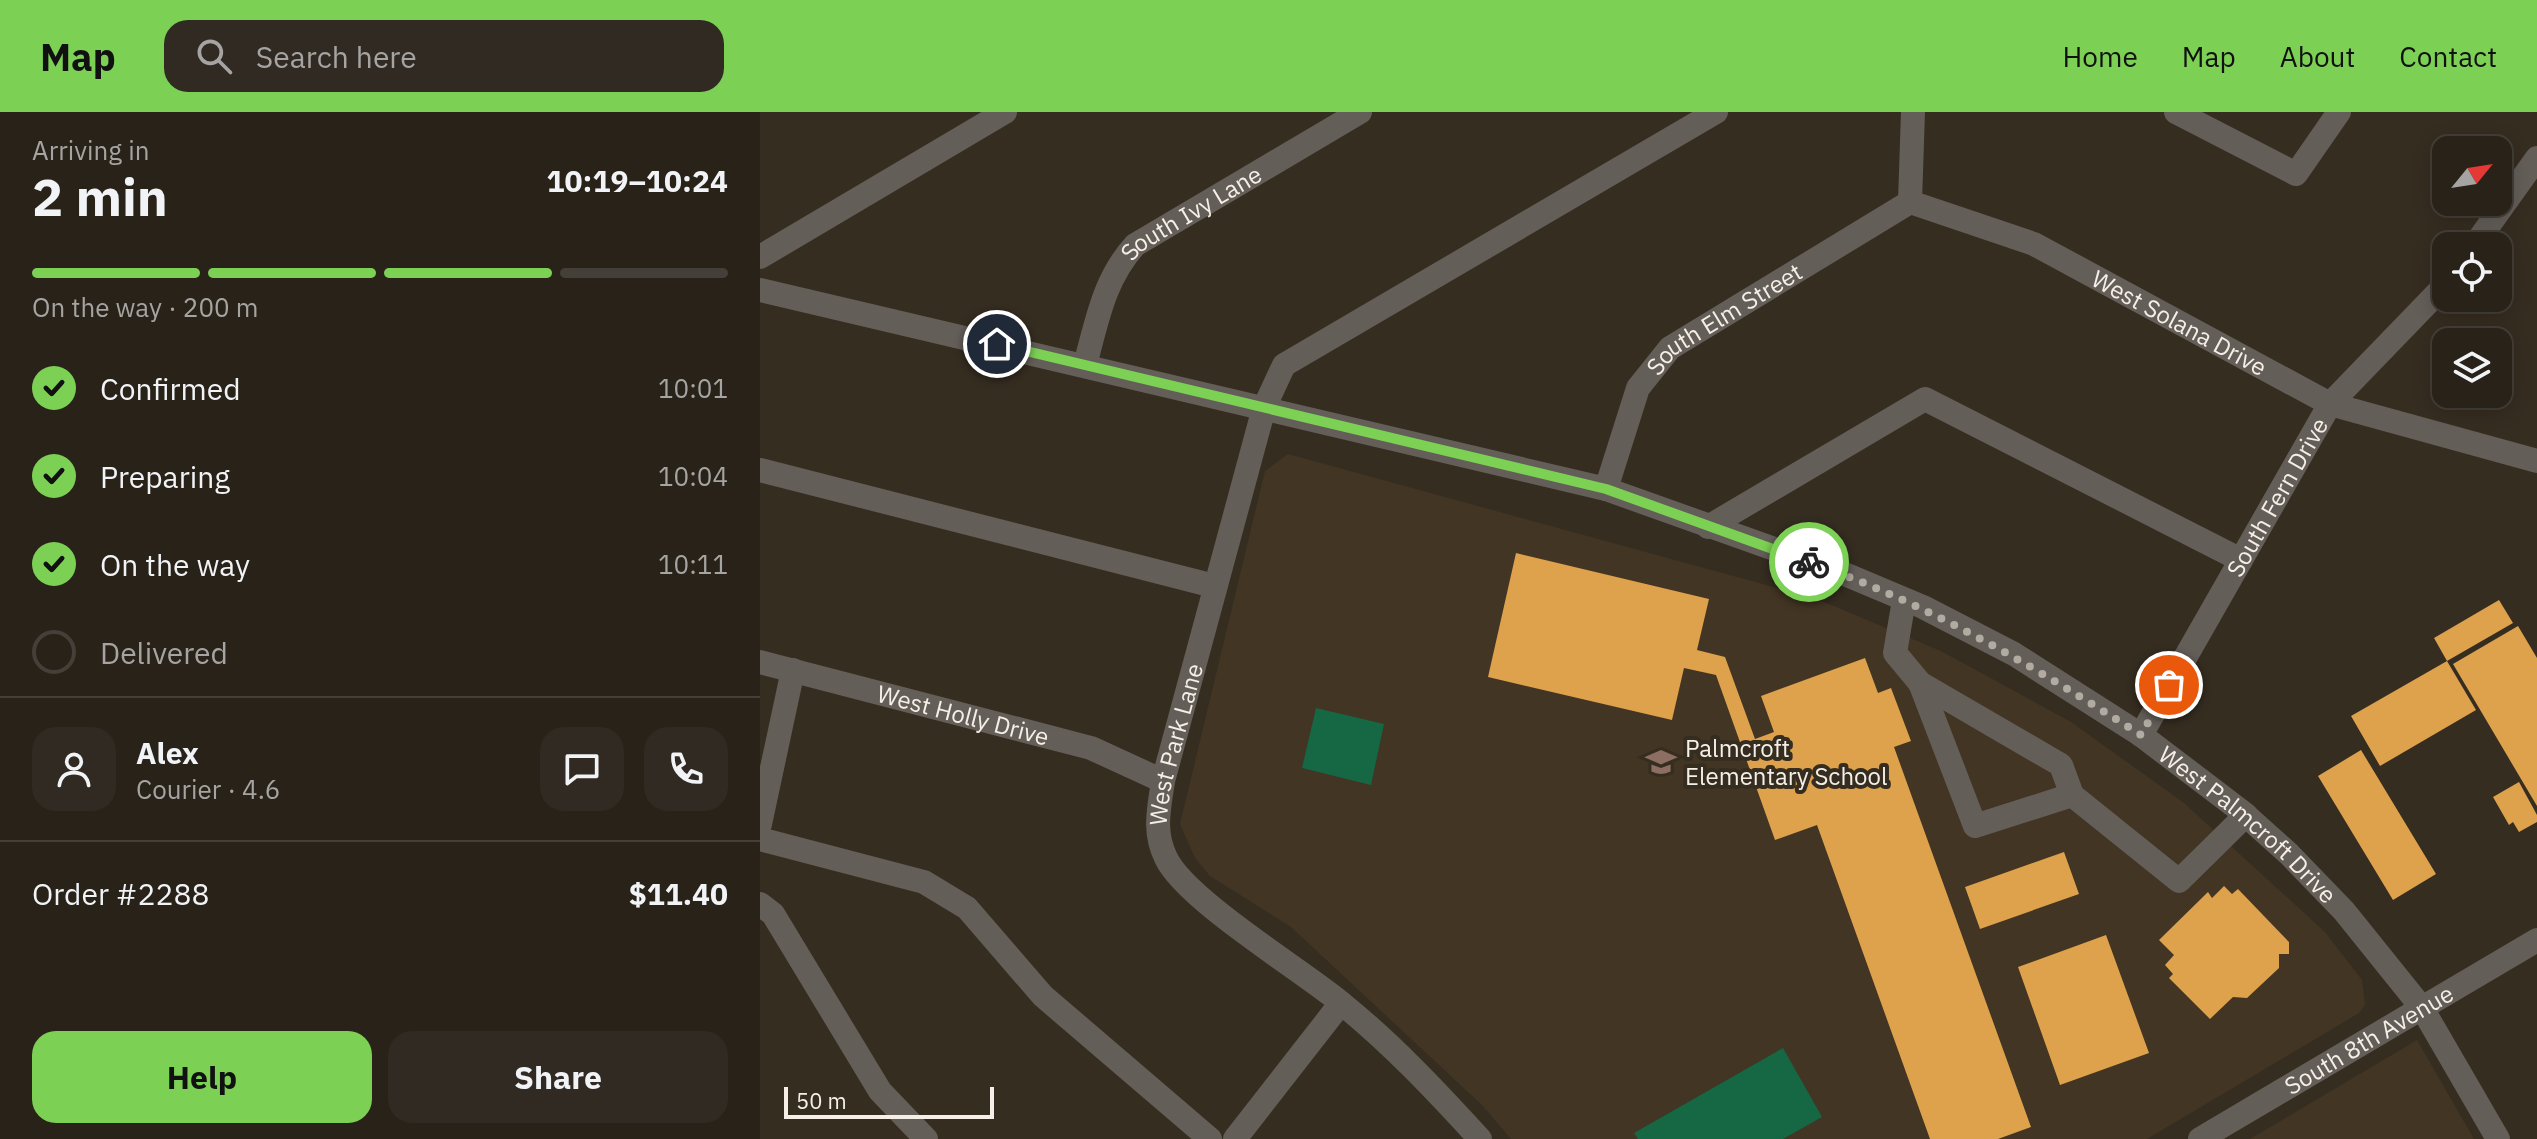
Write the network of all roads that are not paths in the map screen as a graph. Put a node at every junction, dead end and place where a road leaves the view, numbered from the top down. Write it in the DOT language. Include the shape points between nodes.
graph roads {
  1 [pos="1005,112"];
  2 [pos="1360,112"];
  3 [pos="1716,112"];
  4 [pos="1913,112"];
  5 [pos="2176,112"];
  6 [pos="2339,112"];
  7 [pos="2537,158"];
  8 [pos="1910,202"];
  9 [pos="2484,232"];
  10 [pos="760,257"];
  11 [pos="760,290"];
  12 [pos="2432,298"];
  13 [pos="1085,365"];
  14 [pos="2330,404"];
  15 [pos="1264,408"];
  16 [pos="2537,461"];
  17 [pos="760,470"];
  18 [pos="1606,489"];
  19 [pos="1708,527"];
  20 [pos="2241,560"];
  21 [pos="1214,586"];
  22 [pos="1904,600"];
  23 [pos="760,662"];
  24 [pos="793,670"];
  25 [pos="1920,683"];
  26 [pos="2141,735"];
  27 [pos="1163,781"];
  28 [pos="2072,795"];
  29 [pos="2246,815"];
  30 [pos="760,824"];
  31 [pos="760,839"];
  32 [pos="760,904"];
  33 [pos="2537,940"];
  34 [pos="1341,1003"];
  35 [pos="2422,1008"];
  36 [pos="926,1139"];
  37 [pos="1210,1139"];
  38 [pos="1235,1139"];
  39 [pos="1480,1139"];
  40 [pos="2200,1139"];
  41 [pos="2498,1139"];
  1 -- 10 [label="street"];
  2 -- 13 [label="street, South Ivy Lane" via="1135,245 1115,266"];
  3 -- 15 [label="street, West Park Lane" via="1284,365"];
  4 -- 8 [label="street"];
  5 -- 6 [label="street" via="2296,174"];
  7 -- 9 [label="street"];
  8 -- 14 [label="street, West Solana Drive" via="2034,244"];
  8 -- 18 [label="street, South Elm Street" via="1670,348 1638,388"];
  11 -- 13 [label="street, West Palmcroft Drive"];
  12 -- 14 [label="street, South Fern Drive"];
  13 -- 15 [label="street, West Palmcroft Drive"];
  14 -- 16 [label="street, West Solana Drive"];
  14 -- 20 [label="street, South Fern Drive"];
  15 -- 18 [label="street, West Palmcroft Drive"];
  15 -- 21 [label="street, West Park Lane"];
  17 -- 21 [label="street"];
  18 -- 19 [label="street, West Palmcroft Drive"];
  19 -- 20 [label="street" via="1925,399"];
  19 -- 22 [label="street, West Palmcroft Drive"];
  20 -- 26 [label="street, South Fern Drive"];
  21 -- 27 [label="street, West Park Lane"];
  22 -- 25 [label="street" via="1895,653"];
  22 -- 26 [label="street, West Palmcroft Drive" via="2014,654"];
  23 -- 24 [label="street, West Holly Drive"];
  24 -- 27 [label="street, West Holly Drive" via="1091,748"];
  24 -- 30 [label="street"];
  25 -- 28 [label="street" via="2061,765"];
  25 -- 28 [label="street" via="1975,826"];
  26 -- 29 [label="street, West Palmcroft Drive"];
  27 -- 34 [label="street, West Park Lane" via="1156,831 1186,887"];
  28 -- 29 [label="street" via="2179,881"];
  29 -- 35 [label="street, West Palmcroft Drive" via="2344,911"];
  31 -- 37 [label="street" via="924,882 967,908 1043,996"];
  32 -- 36 [label="street" via="773,914 880,1091"];
  33 -- 35 [label="street, South 8th Avenue"];
  34 -- 38 [label="street"];
  34 -- 39 [label="street, West Park Lane" via="1419,1073"];
  35 -- 40 [label="street, South 8th Avenue"];
  35 -- 41 [label="street, West Palmcroft Drive"];
}
